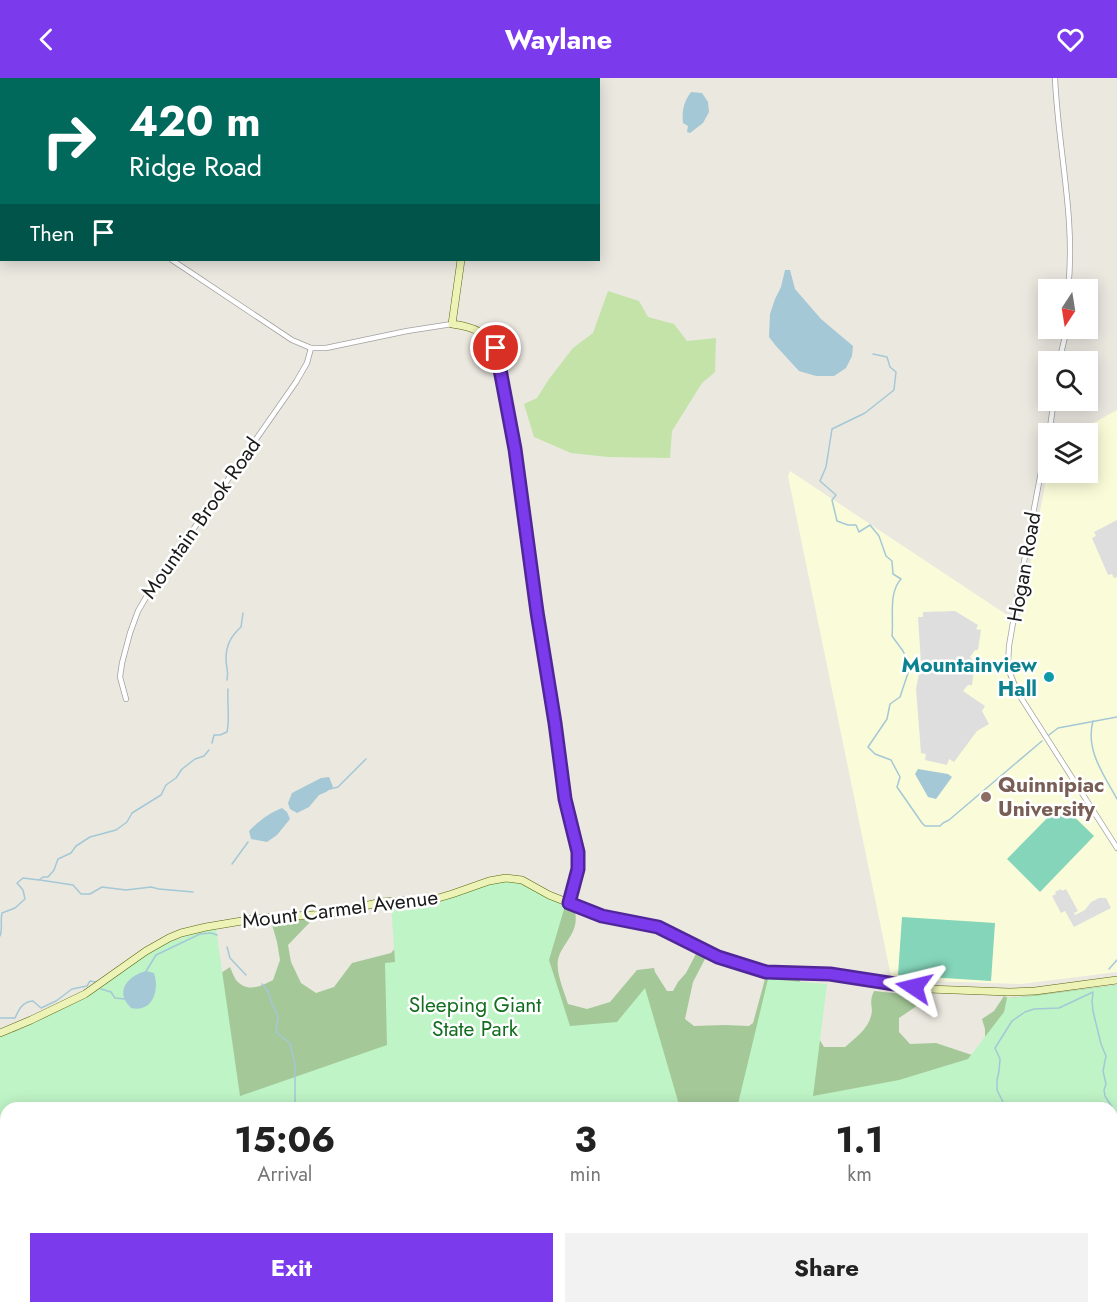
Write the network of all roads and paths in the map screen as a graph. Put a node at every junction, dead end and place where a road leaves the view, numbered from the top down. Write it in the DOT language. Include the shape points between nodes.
graph roads {
  1 [pos="1055,78"];
  2 [pos="174,261"];
  3 [pos="461,261"];
  4 [pos="1069,279"];
  5 [pos="452,324"];
  6 [pos="311,348"];
  7 [pos="1039,483"];
  8 [pos="126,699"];
  9 [pos="1117,848"];
  10 [pos="569,903"];
  11 [pos="1117,980"];
  12 [pos="0,1033"];
  1 -- 4 [label="street" via="1069,223"];
  2 -- 6 [label="street" via="292,340"];
  3 -- 5 [label="main road"];
  5 -- 6 [label="street"];
  5 -- 10 [label="main road" via="485,334 500,360 565,799 578,852"];
  6 -- 8 [label="street, Mountain Brook Road" via="296,382 140,608 122,663 120,677"];
  7 -- 9 [label="street, Hogan Road" via="1017,596 1009,671 1018,693"];
  10 -- 11 [label="main road, Mount Carmel Avenue" via="602,916 658,927 718,957 773,973 830,974 928,990 1009,992"];
  10 -- 12 [label="main road, Mount Carmel Avenue" via="522,880 506,878 435,899 382,902 328,914 272,916 192,930 158,944 85,994"];
}
